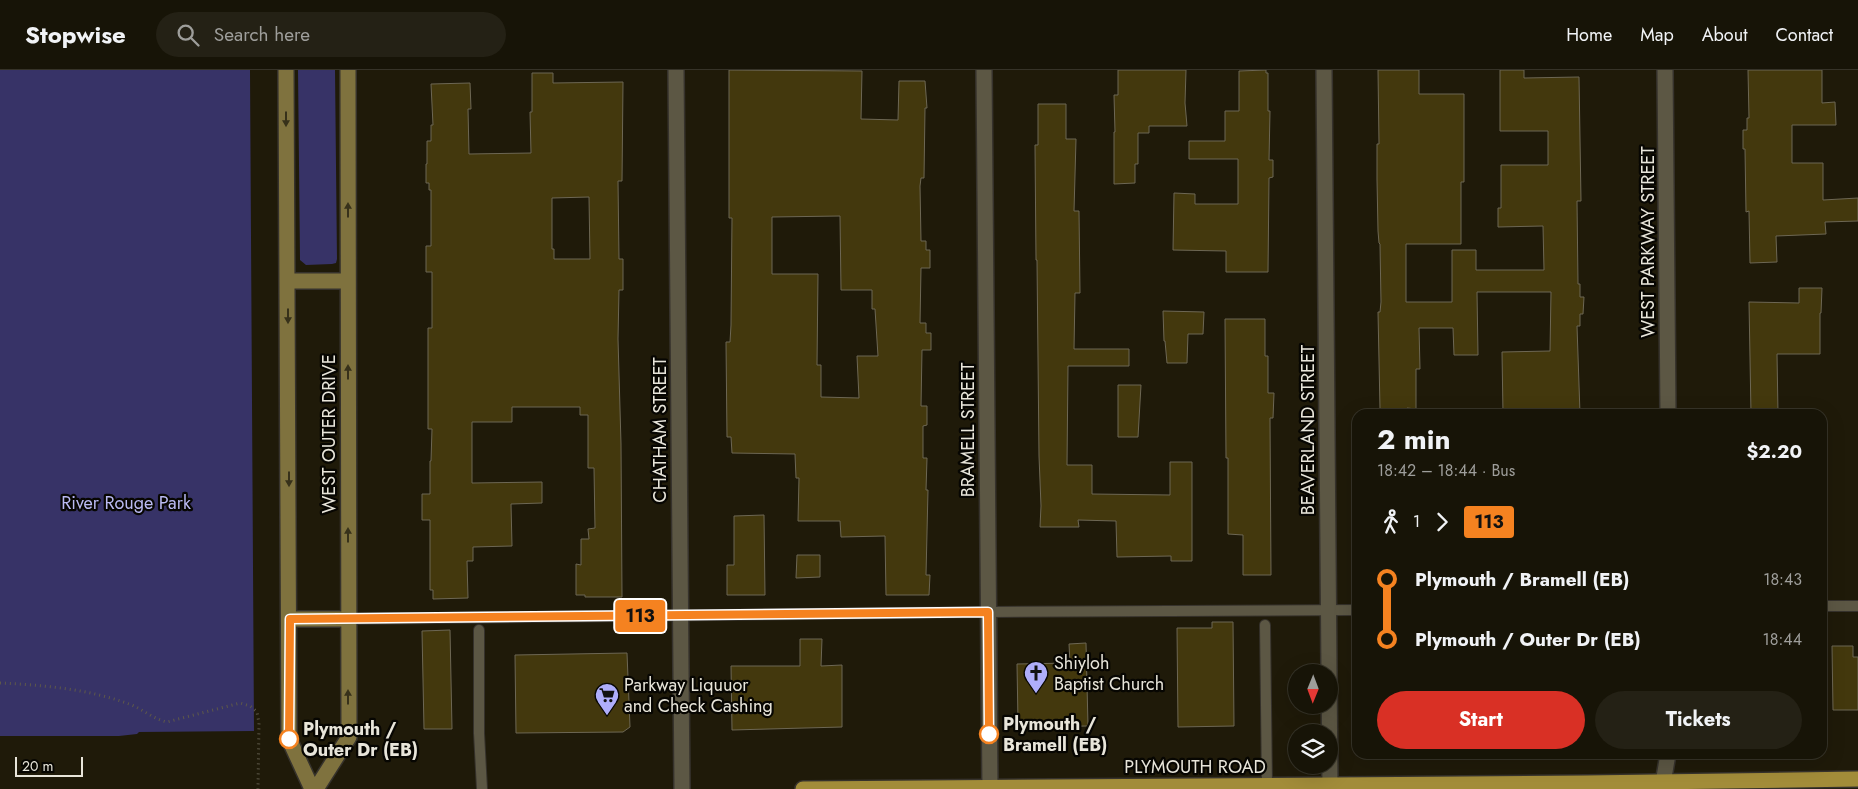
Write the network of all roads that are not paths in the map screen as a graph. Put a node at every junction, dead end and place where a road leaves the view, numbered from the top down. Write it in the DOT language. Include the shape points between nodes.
graph roads {
  1 [pos="286,70"];
  2 [pos="348,70"];
  3 [pos="676,70"];
  4 [pos="984,70"];
  5 [pos="1324,70"];
  6 [pos="1665,70"];
  7 [pos="287,281"];
  8 [pos="348,281"];
  9 [pos="1668,409"];
  10 [pos="1827,606"];
  11 [pos="1858,606"];
  12 [pos="1329,610"];
  13 [pos="1352,610"];
  14 [pos="988,612"];
  15 [pos="680,616"];
  16 [pos="290,619"];
  17 [pos="348,619"];
  18 [pos="1265,625"];
  19 [pos="479,630"];
  20 [pos="1667,759"];
  21 [pos="1858,779"];
  22 [pos="1773,785"];
  23 [pos="1267,786"];
  24 [pos="1663,786"];
  25 [pos="1330,787"];
  26 [pos="990,788"];
  27 [pos="312,789"];
  28 [pos="316,789"];
  29 [pos="482,789"];
  30 [pos="682,789"];
  31 [pos="803,789"];
  1 -- 7 [label="main road, one-way"];
  8 -- 2 [label="main road, WEST OUTER DRIVE, one-way"];
  3 -- 15 [label="street, CHATHAM STREET"];
  4 -- 14 [label="street, BRAMELL STREET"];
  5 -- 12 [label="street, BEAVERLAND STREET"];
  6 -- 9 [label="street, WEST PARKWAY STREET"];
  7 -- 8 [label="main road"];
  7 -- 16 [label="main road, one-way"];
  17 -- 8 [label="main road, WEST OUTER DRIVE, one-way"];
  10 -- 11 [label="lane"];
  12 -- 13 [label="lane"];
  12 -- 14 [label="lane"];
  12 -- 25 [label="street, BEAVERLAND STREET"];
  14 -- 15 [label="lane"];
  14 -- 26 [label="street, BRAMELL STREET"];
  15 -- 17 [label="lane"];
  15 -- 30 [label="street, CHATHAM STREET"];
  16 -- 17 [label="main road"];
  16 -- 27 [label="main road" via="289,739"];
  28 -- 17 [label="main road, WEST OUTER DRIVE, one-way" via="349,737"];
  18 -- 23 [label="lane"];
  19 -- 29 [label="lane"];
  20 -- 24 [label="street"];
  21 -- 22 [label="main road, PLYMOUTH ROAD"];
  22 -- 24 [label="main road, PLYMOUTH ROAD"];
  23 -- 25 [label="main road, PLYMOUTH ROAD"];
  23 -- 26 [label="main road, PLYMOUTH ROAD"];
  24 -- 25 [label="main road, PLYMOUTH ROAD"];
  26 -- 31 [label="main road, PLYMOUTH ROAD"];
}
